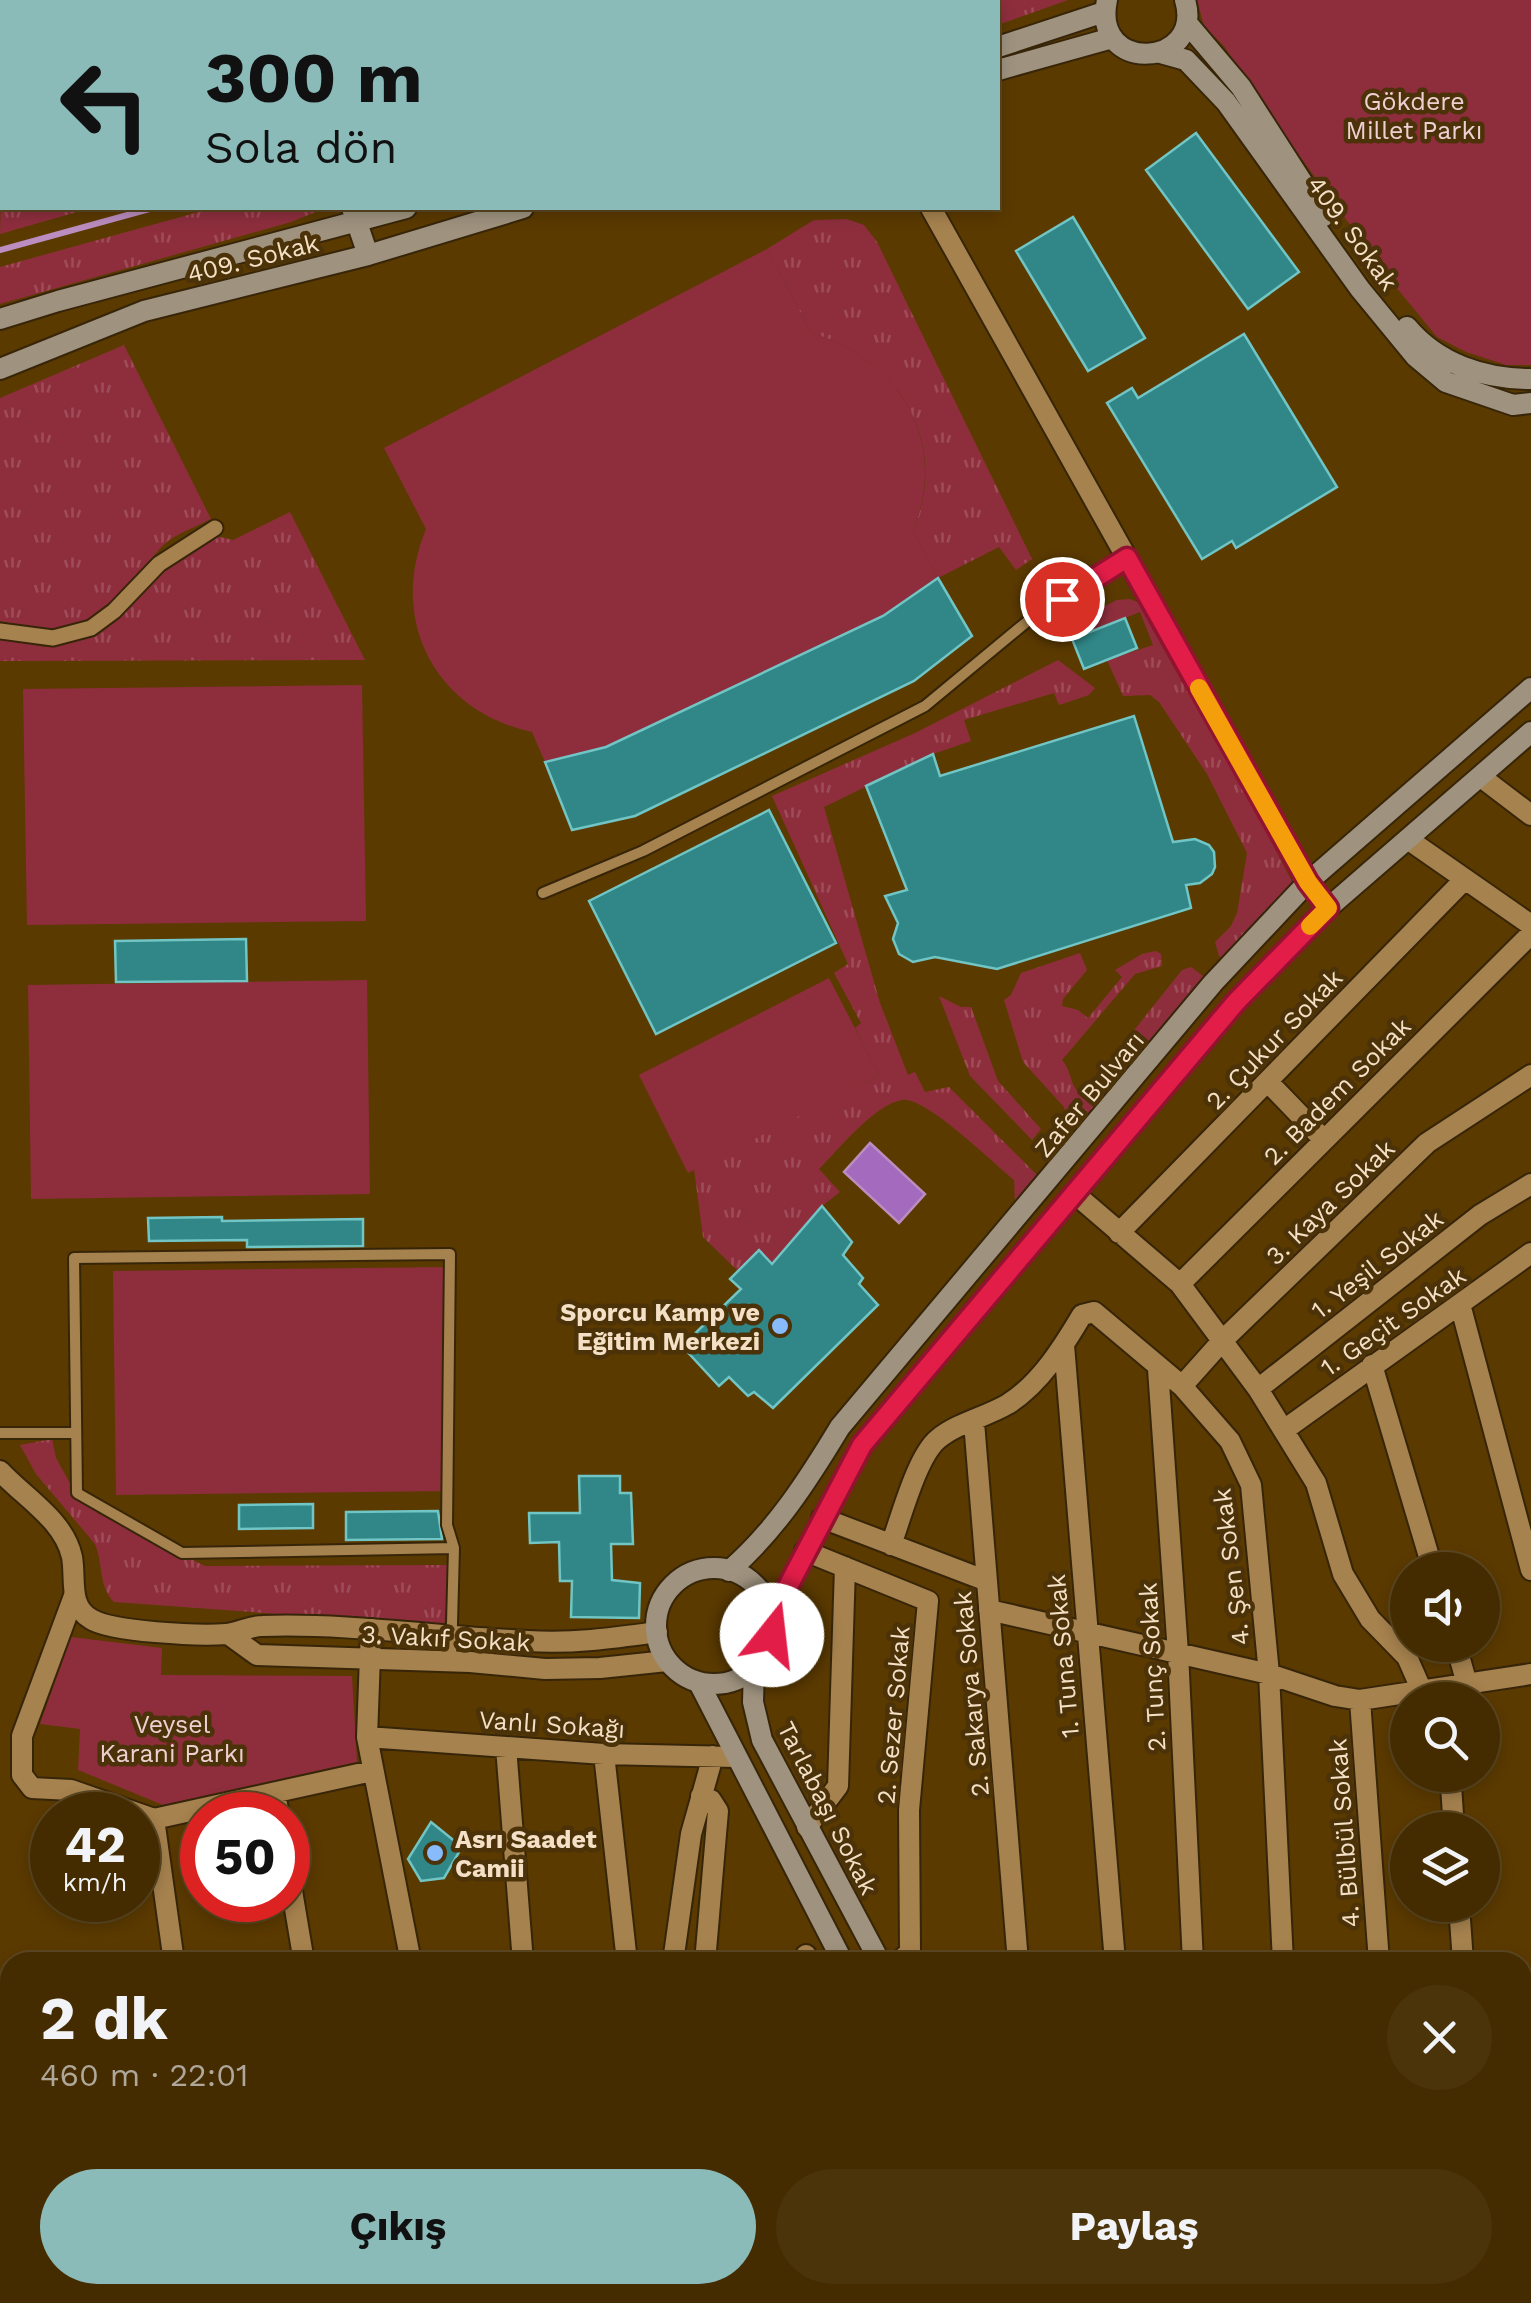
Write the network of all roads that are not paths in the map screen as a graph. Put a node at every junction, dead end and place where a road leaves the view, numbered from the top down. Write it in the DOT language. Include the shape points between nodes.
graph roads {
  1 [pos="1185,0"];
  2 [pos="1105,6"];
  3 [pos="1187,22"];
  4 [pos="1112,38"];
  5 [pos="1000,46"];
  6 [pos="1161,52"];
  7 [pos="1000,69"];
  8 [pos="389,210"];
  9 [pos="515,210"];
  10 [pos="932,210"];
  11 [pos="355,214"];
  12 [pos="368,254"];
  13 [pos="0,319"];
  14 [pos="0,369"];
  15 [pos="1531,379"];
  16 [pos="1531,404"];
  17 [pos="215,528"];
  18 [pos="1127,558"];
  19 [pos="0,631"];
  20 [pos="1531,688"];
  21 [pos="1527,741"];
  22 [pos="1481,777"];
  23 [pos="1531,815"];
  24 [pos="1409,840"];
  25 [pos="1464,880"];
  26 [pos="1308,882"];
  27 [pos="543,893"];
  28 [pos="1328,908"];
  29 [pos="1531,924"];
  30 [pos="1531,934"];
  31 [pos="1531,1075"];
  32 [pos="1268,1082"];
  33 [pos="1323,1139"];
  34 [pos="1530,1191"];
  35 [pos="1076,1194"];
  36 [pos="1119,1233"];
  37 [pos="1531,1254"];
  38 [pos="1180,1284"];
  39 [pos="1460,1304"];
  40 [pos="1223,1340"];
  41 [pos="1064,1345"];
  42 [pos="1372,1365"];
  43 [pos="1158,1368"];
  44 [pos="1182,1386"];
  45 [pos="1258,1389"];
  46 [pos="974,1422"];
  47 [pos="1284,1430"];
  48 [pos="0,1432"];
  49 [pos="75,1433"];
  50 [pos="0,1471"];
  51 [pos="822,1518"];
  52 [pos="891,1545"];
  53 [pos="454,1548"];
  54 [pos="805,1550"];
  55 [pos="1428,1552"];
  56 [pos="846,1567"];
  57 [pos="1531,1570"];
  58 [pos="729,1571"];
  59 [pos="987,1582"];
  60 [pos="74,1596"];
  61 [pos="989,1610"];
  62 [pos="772,1617"];
  63 [pos="107,1628"];
  64 [pos="371,1630"];
  65 [pos="657,1632"];
  66 [pos="1086,1632"];
  67 [pos="60,1633"];
  68 [pos="228,1634"];
  69 [pos="452,1635"];
  70 [pos="1178,1653"];
  71 [pos="370,1658"];
  72 [pos="667,1660"];
  73 [pos="451,1661"];
  74 [pos="754,1669"];
  75 [pos="1268,1674"];
  76 [pos="1531,1674"];
  77 [pos="1411,1682"];
  78 [pos="1480,1682"];
  79 [pos="699,1683"];
  80 [pos="1390,1697"];
  81 [pos="1360,1700"];
  82 [pos="367,1737"];
  83 [pos="506,1746"];
  84 [pos="604,1754"];
  85 [pos="713,1756"];
  86 [pos="735,1757"];
  87 [pos="372,1771"];
  88 [pos="77,1792"];
  89 [pos="279,1792"];
  90 [pos="702,1796"];
  91 [pos="807,1827"];
  92 [pos="160,1861"];
  93 [pos="297,1922"];
  94 [pos="1460,1922"];
  95 [pos="173,1952"];
  96 [pos="302,1952"];
  97 [pos="409,1952"];
  98 [pos="522,1952"];
  99 [pos="627,1952"];
  100 [pos="674,1952"];
  101 [pos="706,1952"];
  102 [pos="838,1952"];
  103 [pos="875,1952"];
  104 [pos="910,1952"];
  105 [pos="1017,1952"];
  106 [pos="1114,1952"];
  107 [pos="1193,1952"];
  108 [pos="1282,1952"];
  109 [pos="1378,1952"];
  110 [pos="1462,1952"];
  1 -- 3 [label="main road"];
  2 -- 4 [label="main road"];
  2 -- 5 [label="main road"];
  3 -- 6 [label="main road" via="1182,36"];
  3 -- 15 [label="main road, 409. Sokak" via="1241,87 1330,225 1420,343 1461,369"];
  4 -- 6 [label="main road, 409. Sokak" via="1134,54"];
  4 -- 7 [label="main road"];
  6 -- 16 [label="main road, 409. Sokak" via="1186,60 1226,102 1415,356 1446,382 1513,405"];
  8 -- 11 [label="main road, 409. Sokak"];
  9 -- 12 [label="main road, 409. Sokak"];
  10 -- 18 [label="street"];
  11 -- 12 [label="main road"];
  11 -- 13 [label="main road, 409. Sokak"];
  12 -- 14 [label="main road, 409. Sokak" via="144,311"];
  17 -- 19 [label="street" via="160,564 91,628 53,638"];
  18 -- 26 [label="street"];
  18 -- 27 [label="lane" via="1029,620 926,706 643,851"];
  20 -- 26 [label="main road, Zafer Bulvarı"];
  21 -- 22 [label="main road"];
  22 -- 23 [label="street"];
  22 -- 24 [label="main road"];
  24 -- 25 [label="street"];
  24 -- 28 [label="main road"];
  25 -- 29 [label="street"];
  25 -- 32 [label="street, 2. Çukur Sokak"];
  26 -- 28 [label="street"];
  26 -- 58 [label="main road, Zafer Bulvarı" via="1010,1222 840,1428 772,1529"];
  28 -- 35 [label="main road" via="1236,1002"];
  30 -- 33 [label="street, 2. Badem Sokak"];
  31 -- 40 [label="street, 3. Kaya Sokak" via="1427,1143"];
  32 -- 33 [label="street"];
  32 -- 36 [label="street, 2. Çukur Sokak"];
  33 -- 38 [label="street, 2. Badem Sokak"];
  34 -- 45 [label="street, 1. Yeşil Sokak" via="1480,1215"];
  35 -- 36 [label="street"];
  35 -- 51 [label="main road" via="862,1445"];
  36 -- 38 [label="street"];
  37 -- 39 [label="street, 1. Geçit Sokak"];
  38 -- 40 [label="street"];
  39 -- 42 [label="street, 1. Geçit Sokak"];
  39 -- 57 [label="street"];
  40 -- 44 [label="street, 3. Kaya Sokak"];
  40 -- 45 [label="street"];
  41 -- 43 [label="street, 4. Şen Sokak" via="1082,1315 1094,1312"];
  41 -- 46 [label="street, 4. Şen Sokak" via="1030,1386"];
  41 -- 66 [label="street, 1. Tuna Sokak"];
  42 -- 47 [label="street, 1. Geçit Sokak"];
  42 -- 55 [label="street"];
  43 -- 44 [label="street, 4. Şen Sokak"];
  43 -- 70 [label="street, 2. Tunç Sokak"];
  44 -- 75 [label="street, 4. Şen Sokak" via="1230,1442 1250,1484"];
  45 -- 47 [label="street"];
  46 -- 52 [label="street, 4. Şen Sokak" via="938,1438 926,1452"];
  46 -- 59 [label="street, 2. Sakarya Sokak"];
  47 -- 77 [label="street" via="1316,1483 1343,1574 1370,1619 1406,1657"];
  48 -- 49 [label="lane"];
  49 -- 53 [label="lane" via="77,1493 182,1552"];
  49 -- 53 [label="lane" via="74,1258 450,1254 447,1525"];
  50 -- 60 [label="street" via="57,1524 72,1556"];
  51 -- 52 [label="street"];
  51 -- 54 [label="main road"];
  52 -- 59 [label="street"];
  53 -- 69 [label="lane"];
  54 -- 56 [label="street, 2. Sezer Sokak"];
  54 -- 62 [label="main road"];
  56 -- 91 [label="street" via="838,1786"];
  56 -- 104 [label="street, 2. Sezer Sokak" via="928,1600 909,1810"];
  58 -- 62 [label="main road" via="754,1584"];
  58 -- 65 [label="main road" via="684,1576 660,1604"];
  59 -- 61 [label="street, 2. Sakarya Sokak"];
  60 -- 63 [label="street" via="86,1617"];
  60 -- 67 [label="street"];
  61 -- 66 [label="street"];
  61 -- 105 [label="street, 2. Sakarya Sokak"];
  62 -- 74 [label="main road" via="766,1653"];
  63 -- 67 [label="street, 3. Vakıf Sokak"];
  63 -- 68 [label="street, 3. Vakıf Sokak"];
  64 -- 68 [label="street, 3. Vakıf Sokak" via="258,1626"];
  64 -- 69 [label="street, 3. Vakıf Sokak"];
  64 -- 71 [label="street"];
  65 -- 69 [label="street, 3. Vakıf Sokak" via="530,1642"];
  65 -- 72 [label="main road"];
  66 -- 70 [label="street"];
  66 -- 106 [label="street, 1. Tuna Sokak"];
  67 -- 88 [label="street" via="22,1736 22,1775 32,1788"];
  68 -- 71 [label="street, 3. Vakıf Sokak" via="257,1655"];
  69 -- 73 [label="lane"];
  70 -- 75 [label="street"];
  70 -- 107 [label="street, 2. Tunç Sokak"];
  71 -- 73 [label="street, 3. Vakıf Sokak"];
  71 -- 82 [label="street"];
  72 -- 73 [label="street, 3. Vakıf Sokak" via="600,1668"];
  72 -- 79 [label="main road"];
  74 -- 79 [label="main road" via="738,1680"];
  74 -- 91 [label="main road, Tarlabaşı Sokak" via="762,1740"];
  75 -- 81 [label="street"];
  75 -- 108 [label="street, 4. Şen Sokak"];
  76 -- 78 [label="street"];
  79 -- 86 [label="main road"];
  80 -- 81 [label="street"];
  81 -- 109 [label="street, 4. Bülbül Sokak"];
  82 -- 83 [label="street, Vanlı Sokağı"];
  82 -- 87 [label="street"];
  83 -- 84 [label="street, Vanlı Sokağı"];
  83 -- 98 [label="street"];
  84 -- 85 [label="street, Vanlı Sokağı"];
  84 -- 99 [label="street"];
  85 -- 86 [label="street, Vanlı Sokağı"];
  85 -- 90 [label="street"];
  86 -- 102 [label="main road"];
  87 -- 89 [label="street"];
  87 -- 97 [label="street"];
  90 -- 100 [label="street"];
  90 -- 101 [label="street" via="718,1811"];
  91 -- 103 [label="main road, Tarlabaşı Sokak"];
  92 -- 95 [label="street"];
  93 -- 96 [label="street"];
  94 -- 110 [label="street"];
}
